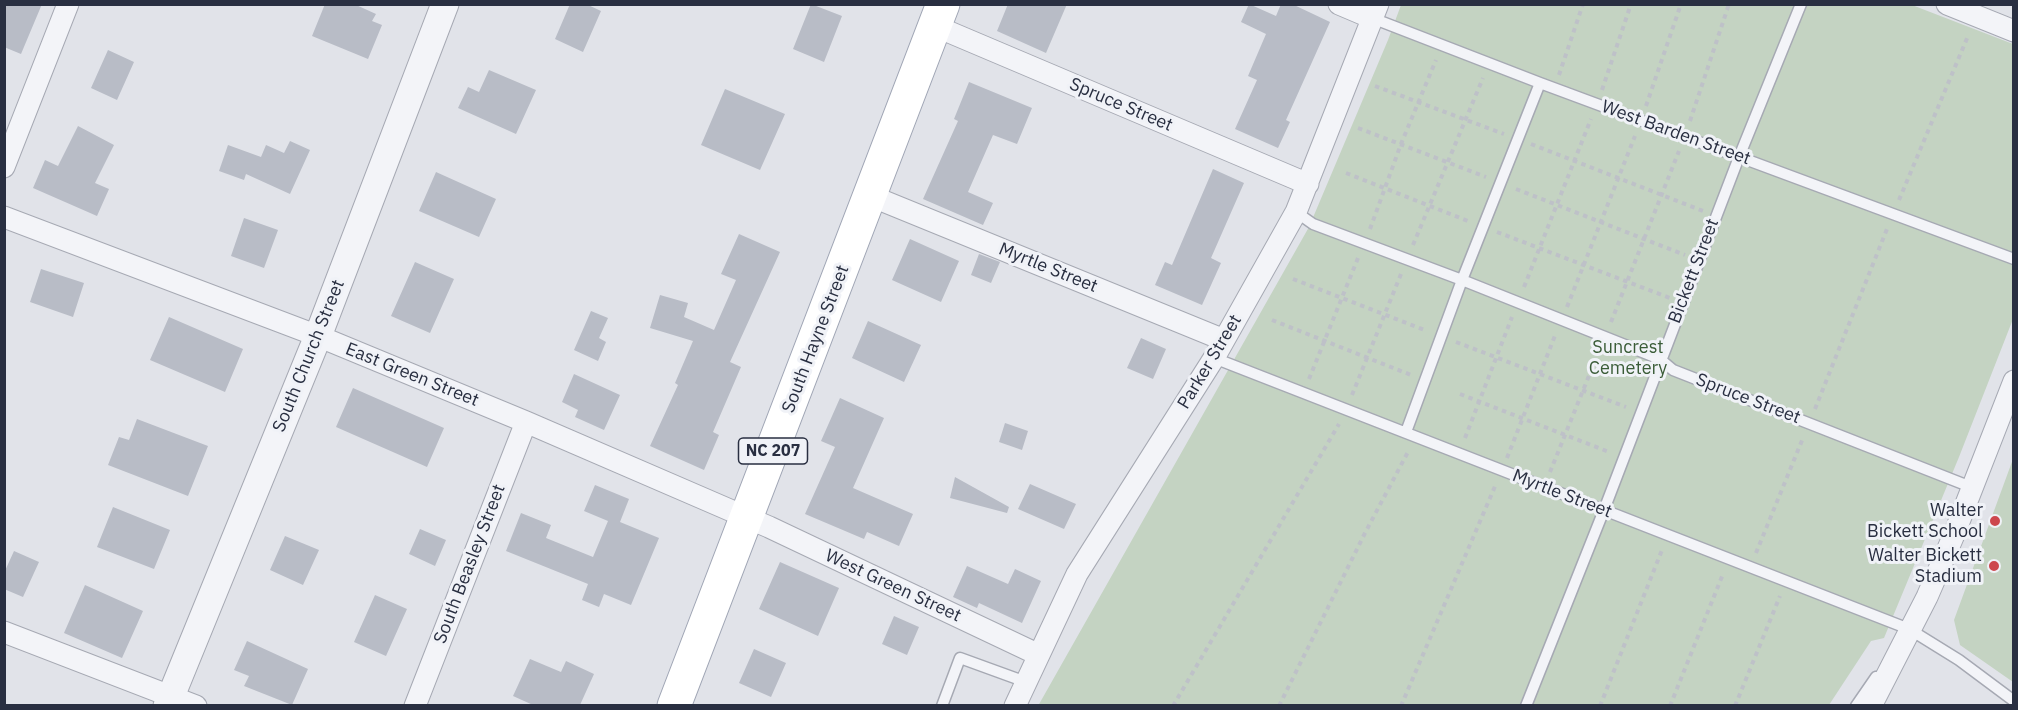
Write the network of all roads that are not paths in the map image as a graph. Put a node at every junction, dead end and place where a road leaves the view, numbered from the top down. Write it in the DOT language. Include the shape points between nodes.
graph roads {
  1 [pos="68,4"];
  2 [pos="445,4"];
  3 [pos="1339,4"];
  4 [pos="1801,4"];
  5 [pos="1947,4"];
  6 [pos="1375,11"];
  7 [pos="939,15"];
  8 [pos="2013,31"];
  9 [pos="1540,83"];
  10 [pos="1738,157"];
  11 [pos="4,166"];
  12 [pos="1308,184"];
  13 [pos="872,196"];
  14 [pos="1296,212"];
  15 [pos="4,217"];
  16 [pos="2013,260"];
  17 [pos="1462,280"];
  18 [pos="318,336"];
  19 [pos="1219,349"];
  20 [pos="1660,359"];
  21 [pos="2013,381"];
  22 [pos="526,422"];
  23 [pos="1411,434"];
  24 [pos="1971,487"];
  25 [pos="1604,510"];
  26 [pos="747,518"];
  27 [pos="1909,630"];
  28 [pos="4,632"];
  29 [pos="1039,655"];
  30 [pos="1026,682"];
  31 [pos="169,700"];
  32 [pos="2013,701"];
  33 [pos="196,705"];
  34 [pos="415,705"];
  35 [pos="674,705"];
  36 [pos="942,705"];
  37 [pos="1015,705"];
  38 [pos="1526,705"];
  39 [pos="1856,705"];
  40 [pos="1871,705"];
  1 -- 11 [label="street"];
  2 -- 18 [label="street, South Church Street"];
  3 -- 6 [label="street, West Barden Street"];
  4 -- 10 [label="lane, Bickett Street"];
  5 -- 8 [label="street"];
  6 -- 9 [label="lane, West Barden Street" via="1442,45"];
  6 -- 12 [label="street, Parker Street"];
  7 -- 12 [label="street, Spruce Street"];
  7 -- 13 [label="main road, South Hayne Street / NC 207"];
  9 -- 10 [label="lane, West Barden Street"];
  9 -- 17 [label="lane"];
  10 -- 16 [label="lane, West Barden Street"];
  10 -- 20 [label="lane, Bickett Street"];
  12 -- 14 [label="street, Parker Street"];
  13 -- 19 [label="street, Myrtle Street"];
  13 -- 26 [label="main road, South Hayne Street / NC 207"];
  14 -- 17 [label="lane, Spruce Street" via="1313,224"];
  14 -- 19 [label="street, Parker Street"];
  15 -- 18 [label="street, East Green Street"];
  17 -- 20 [label="lane, Spruce Street"];
  17 -- 23 [label="lane" via="1425,380"];
  18 -- 22 [label="street, East Green Street"];
  18 -- 31 [label="street, South Church Street"];
  19 -- 23 [label="lane, Myrtle Street" via="1304,394"];
  19 -- 29 [label="street, Parker Street" via="1077,574"];
  20 -- 24 [label="lane, Spruce Street" via="1673,370"];
  20 -- 25 [label="lane, Bickett Street"];
  21 -- 24 [label="street"];
  22 -- 26 [label="street, East Green Street"];
  22 -- 34 [label="street, South Beasley Street"];
  23 -- 25 [label="lane, Myrtle Street"];
  24 -- 27 [label="street" via="1953,537"];
  25 -- 27 [label="lane, Myrtle Street"];
  25 -- 38 [label="lane, Bickett Street"];
  26 -- 29 [label="street, West Green Street"];
  26 -- 35 [label="main road, South Hayne Street / NC 207"];
  27 -- 32 [label="lane, Myrtle Street" via="1959,660"];
  27 -- 39 [label="lane"];
  27 -- 40 [label="street"];
  28 -- 31 [label="street"];
  29 -- 30 [label="street, Parker Street"];
  30 -- 36 [label="lane" via="960,658"];
  30 -- 37 [label="street, Parker Street"];
  31 -- 33 [label="street"];
}
